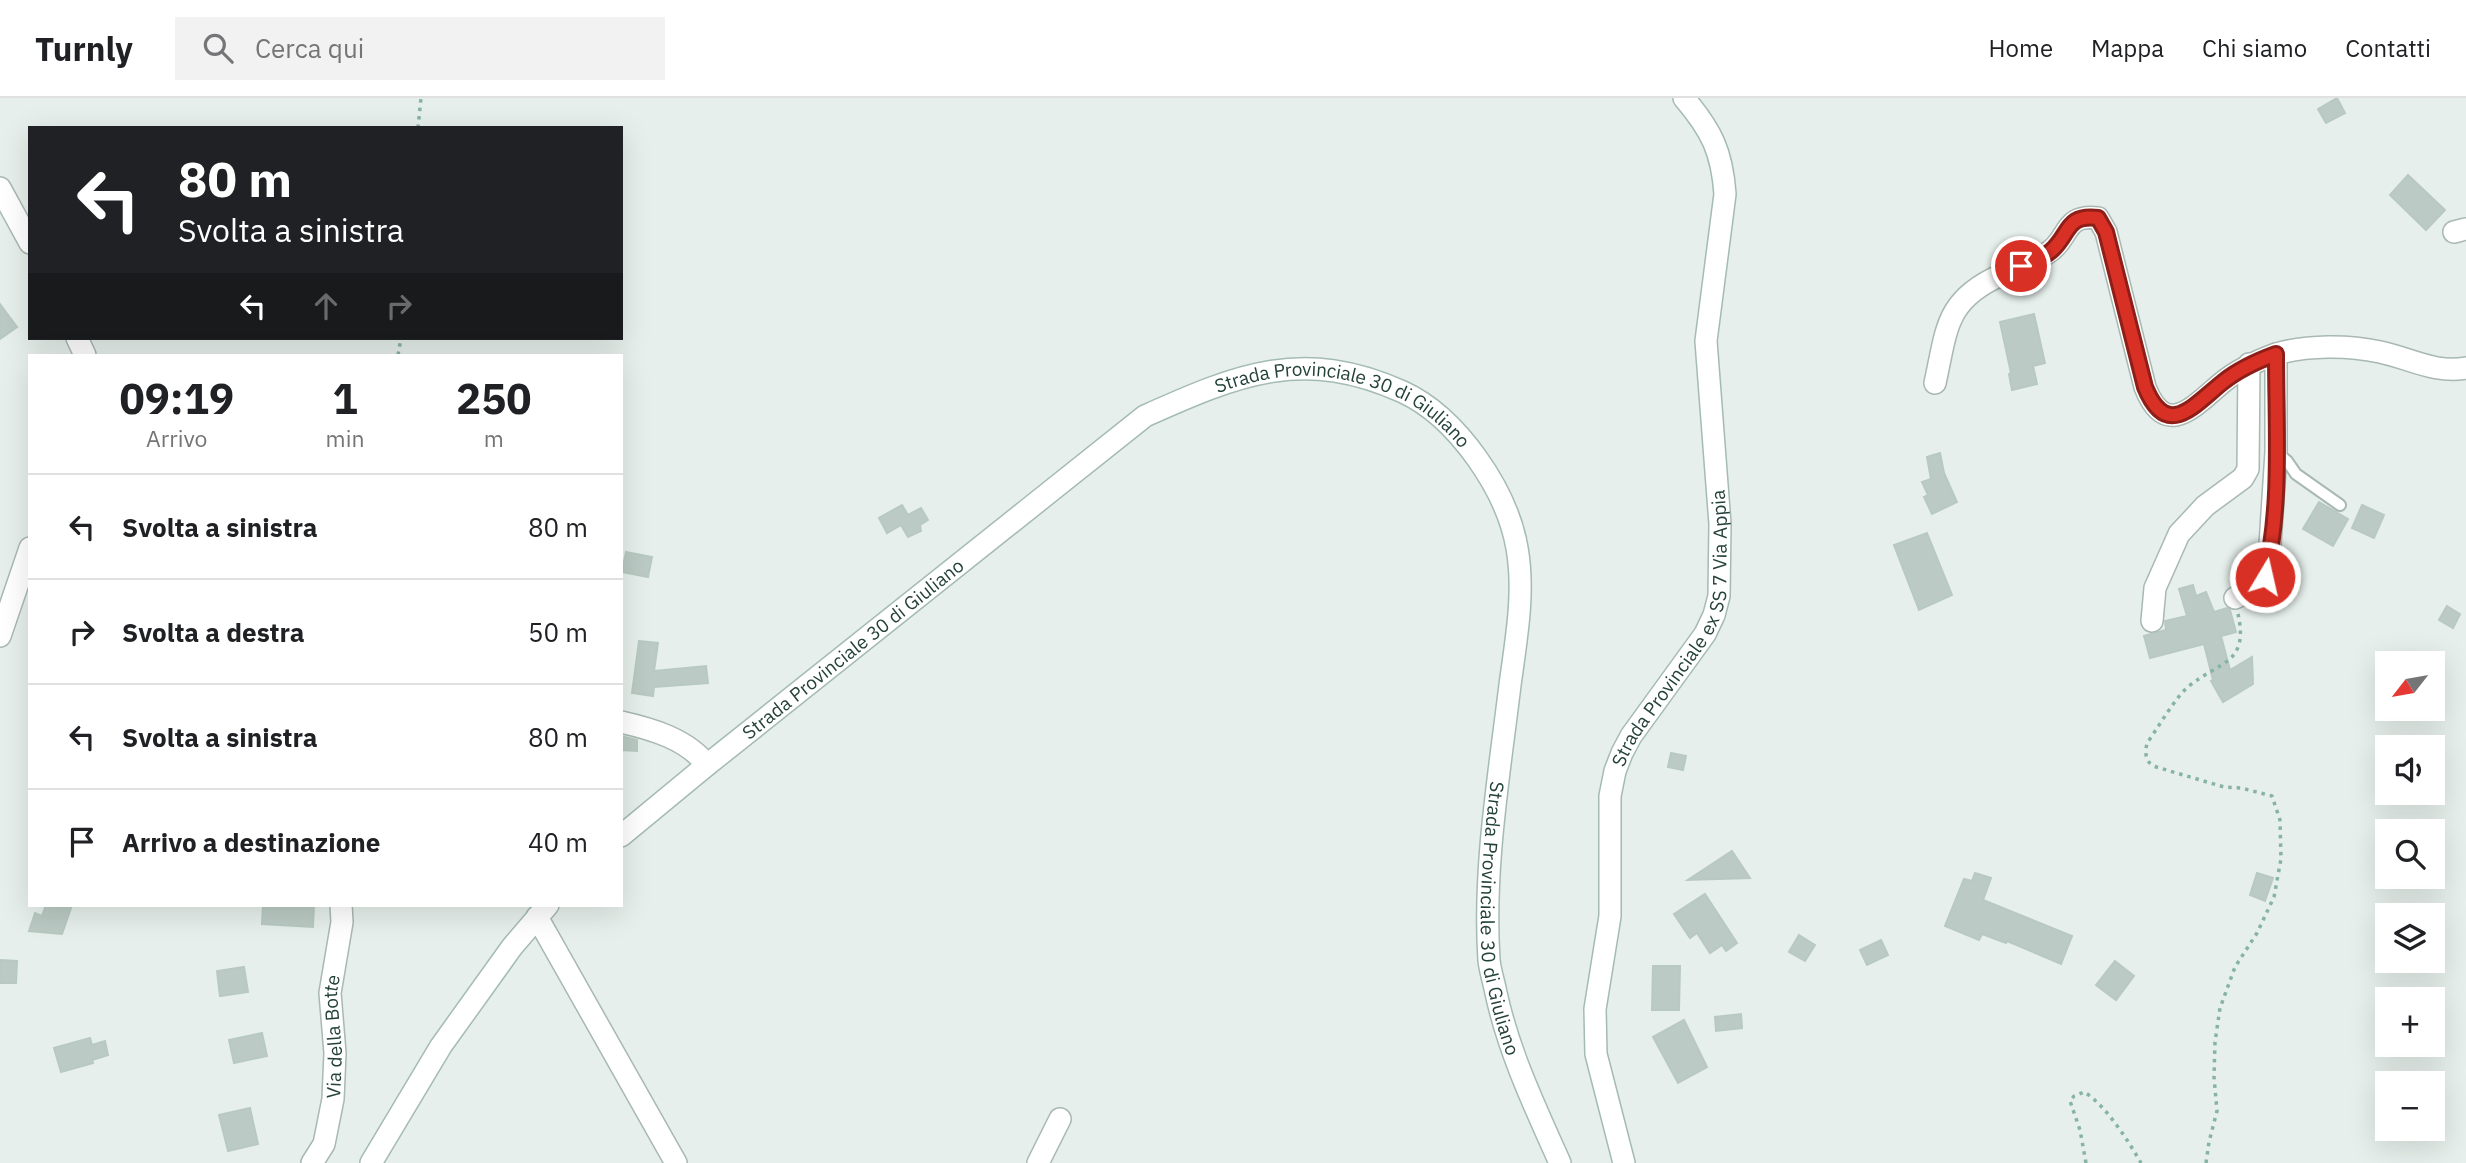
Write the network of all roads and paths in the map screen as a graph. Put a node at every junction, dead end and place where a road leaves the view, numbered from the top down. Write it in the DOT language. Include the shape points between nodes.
graph roads {
  1 [pos="421,98"];
  2 [pos="1684,98"];
  3 [pos="418,126"];
  4 [pos="0,188"];
  5 [pos="28,239"];
  6 [pos="2276,354"];
  7 [pos="2249,364"];
  8 [pos="2466,368"];
  9 [pos="1935,383"];
  10 [pos="2276,452"];
  11 [pos="2340,505"];
  12 [pos="28,554"];
  13 [pos="2235,598"];
  14 [pos="2152,621"];
  15 [pos="0,636"];
  16 [pos="623,722"];
  17 [pos="707,765"];
  18 [pos="623,834"];
  19 [pos="341,907"];
  20 [pos="540,910"];
  21 [pos="1060,1119"];
  22 [pos="312,1163"];
  23 [pos="371,1163"];
  24 [pos="676,1163"];
  25 [pos="1038,1163"];
  26 [pos="1560,1163"];
  27 [pos="1624,1163"];
  28 [pos="2086,1163"];
  29 [pos="2141,1163"];
  30 [pos="2206,1163"];
  1 -- 3 [label="path"];
  2 -- 27 [label="street, Strada Provinciale ex SS 7 Via Appia" via="1712,138 1724,175 1706,341 1721,580 1705,634 1631,736 1615,771 1610,796 1610,916 1595,1009 1597,1054"];
  4 -- 5 [label="street"];
  6 -- 7 [label="street"];
  6 -- 8 [label="street" via="2336,348 2380,352 2454,370"];
  6 -- 10 [label="street"];
  7 -- 9 [label="street" via="2186,413 2166,415 2157,408 2145,387 2106,232 2098,218 2086,217 2066,229 2053,250 1979,285 1960,301 1951,316"];
  7 -- 14 [label="street" via="2248,469 2179,534 2155,589"];
  10 -- 11 [label="lane" via="2296,474"];
  10 -- 13 [label="street" via="2265,577"];
  12 -- 15 [label="street"];
  13 -- 30 [label="path" via="2242,632 2237,653 2187,687 2145,752 2153,766 2272,796 2280,820 2281,859 2274,897 2235,967 2220,1008 2215,1042 2217,1111"];
  16 -- 17 [label="street" via="676,740"];
  17 -- 18 [label="street, Strada Provinciale 30 di Giuliano"];
  17 -- 26 [label="street, Strada Provinciale 30 di Giuliano" via="1145,416 1209,387 1292,368 1332,369 1374,379 1418,399 1447,423 1500,494 1517,547 1520,599 1488,889 1489,962 1502,1023"];
  19 -- 22 [label="street, Via della Botte" via="330,993 333,1099 324,1144"];
  20 -- 23 [label="street" via="442,1046"];
  20 -- 24 [label="street"];
  21 -- 25 [label="street"];
  28 -- 29 [label="path" via="2070,1101 2084,1092 2103,1109"];
}
